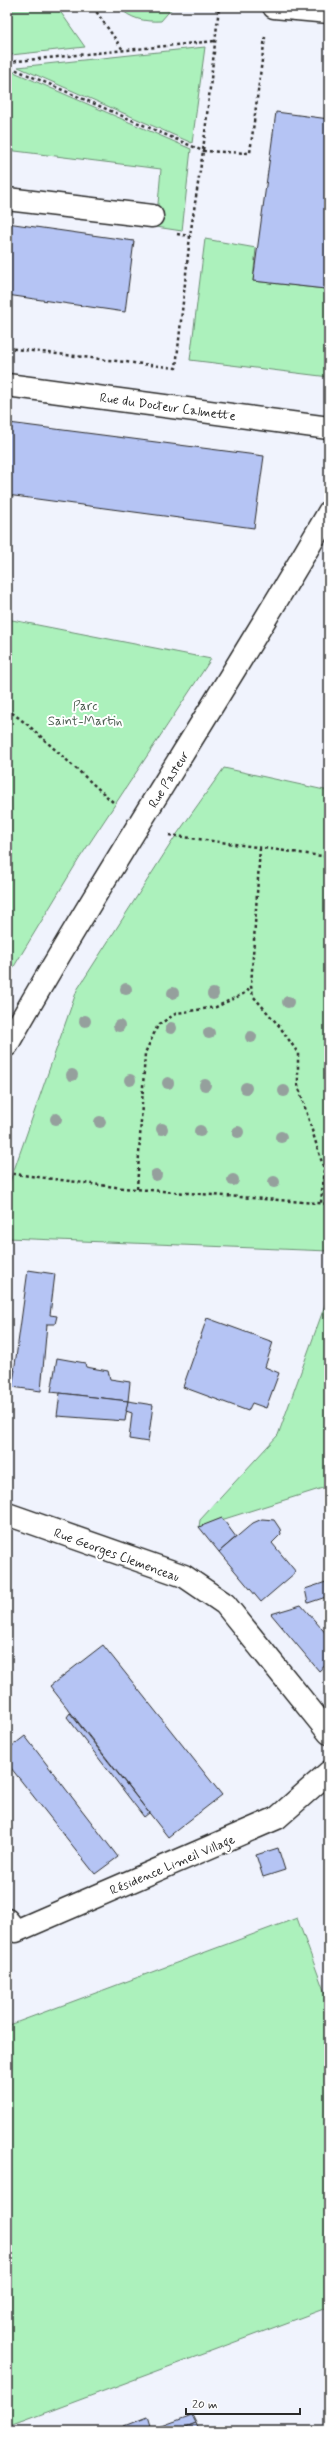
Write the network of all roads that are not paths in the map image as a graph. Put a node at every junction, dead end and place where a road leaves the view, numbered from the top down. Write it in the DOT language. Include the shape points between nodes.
graph roads {
  1 [pos="274,7"];
  2 [pos="329,12"];
  3 [pos="7,200"];
  4 [pos="152,216"];
  5 [pos="7,385"];
  6 [pos="329,428"];
  7 [pos="329,512"];
  8 [pos="7,1046"];
  9 [pos="7,1514"];
  10 [pos="329,1733"];
  11 [pos="329,1772"];
  12 [pos="7,1920"];
  1 -- 2 [label="street"];
  3 -- 4 [label="street"];
  5 -- 6 [label="street, Rue du Docteur Calmette"];
  7 -- 8 [label="street, Rue Pasteur" via="258,634 138,825"];
  9 -- 10 [label="street, Rue Georges Clemenceau" via="184,1576 225,1604"];
  11 -- 12 [label="street, Résidence Limeil Village" via="277,1818 16,1931"];
}
